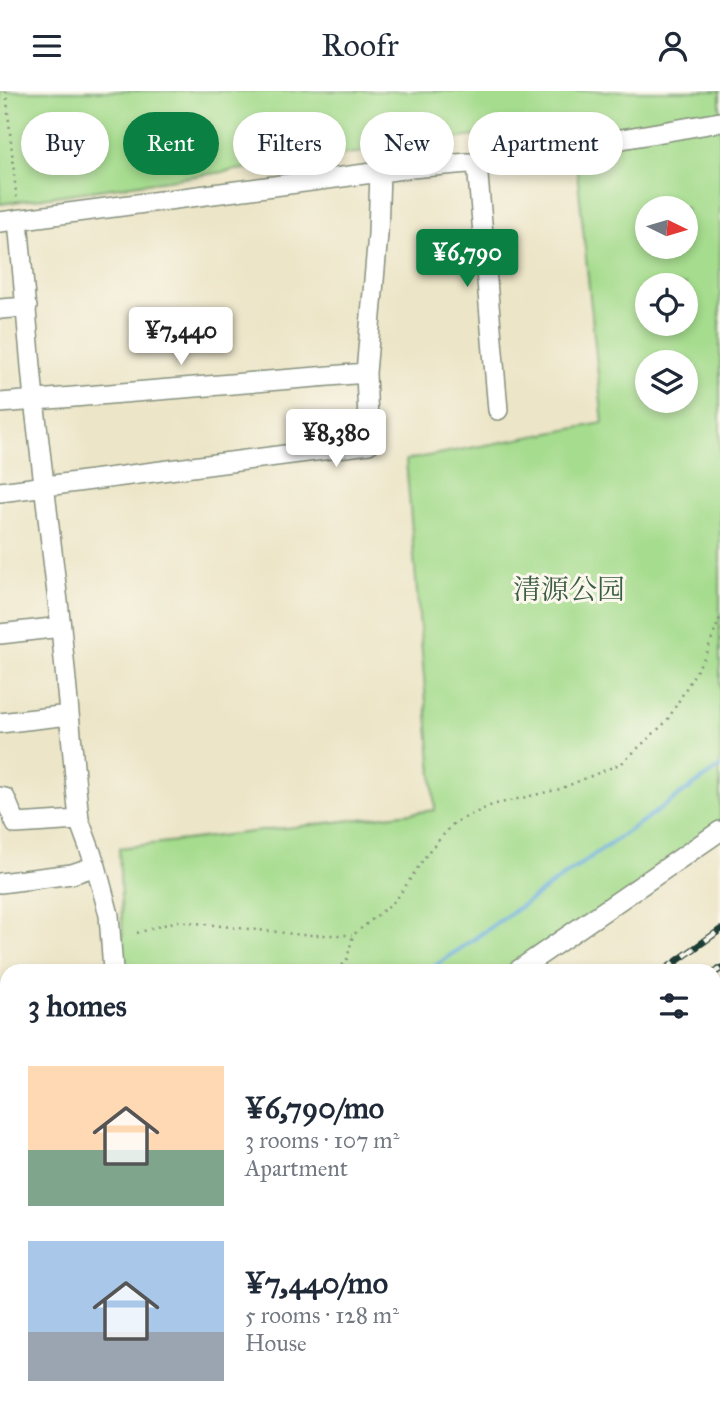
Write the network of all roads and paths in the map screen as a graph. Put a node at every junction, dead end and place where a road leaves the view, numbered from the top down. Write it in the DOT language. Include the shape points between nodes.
graph roads {
  1 [pos="6,91"];
  2 [pos="716,123"];
  3 [pos="623,139"];
  4 [pos="360,175"];
  5 [pos="380,175"];
  6 [pos="478,175"];
  7 [pos="9,221"];
  8 [pos="27,307"];
  9 [pos="0,309"];
  10 [pos="366,373"];
  11 [pos="34,400"];
  12 [pos="0,403"];
  13 [pos="498,409"];
  14 [pos="45,487"];
  15 [pos="0,492"];
  16 [pos="720,618"];
  17 [pos="61,627"];
  18 [pos="0,634"];
  19 [pos="69,715"];
  20 [pos="0,723"];
  21 [pos="0,797"];
  22 [pos="79,820"];
  23 [pos="720,831"];
  24 [pos="96,866"];
  25 [pos="0,883"];
  26 [pos="137,933"];
  27 [pos="353,935"];
  28 [pos="112,964"];
  29 [pos="343,964"];
  30 [pos="527,964"];
  1 -- 7 [label="path"];
  2 -- 3 [label="street"];
  4 -- 7 [label="street"];
  5 -- 10 [label="street"];
  6 -- 13 [label="street"];
  7 -- 8 [label="street"];
  8 -- 9 [label="street"];
  8 -- 11 [label="street"];
  10 -- 11 [label="street"];
  10 -- 14 [label="street" via="369,444"];
  11 -- 12 [label="street"];
  11 -- 14 [label="street"];
  14 -- 15 [label="street"];
  14 -- 17 [label="street"];
  16 -- 27 [label="path" via="705,656 667,721 622,763 560,789 492,805 454,823 396,900"];
  17 -- 18 [label="street"];
  17 -- 19 [label="street"];
  19 -- 20 [label="street"];
  19 -- 22 [label="street"];
  21 -- 22 [label="street" via="5,798 16,824"];
  22 -- 24 [label="street"];
  23 -- 30 [label="street"];
  24 -- 25 [label="street" via="72,874"];
  24 -- 28 [label="street" via="109,915"];
  26 -- 27 [label="path" via="177,921 303,935"];
  27 -- 29 [label="path"];
}
